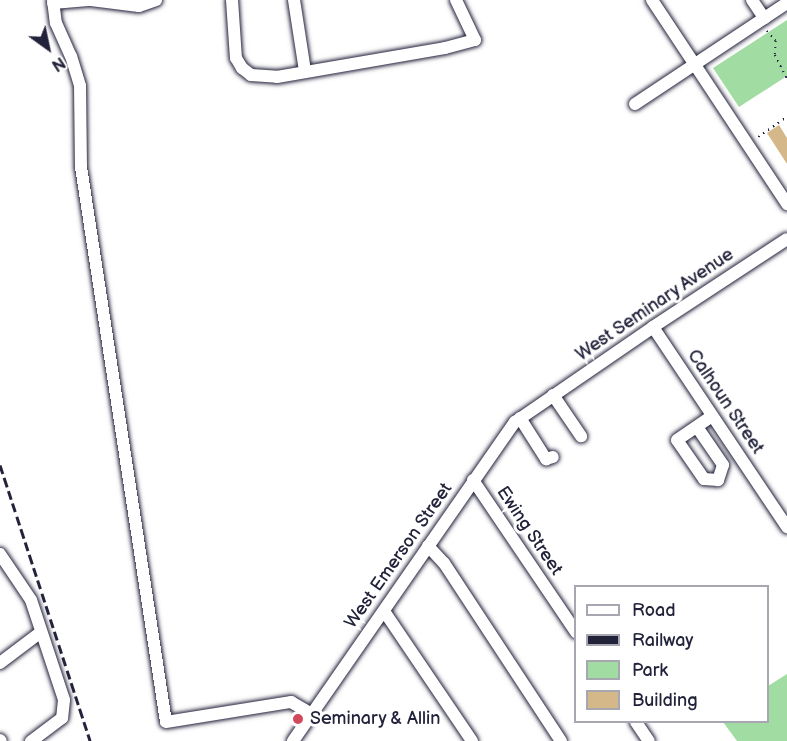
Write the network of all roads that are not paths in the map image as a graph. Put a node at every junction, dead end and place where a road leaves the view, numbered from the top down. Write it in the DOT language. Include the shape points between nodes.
graph roads {
  1 [pos="156,0"];
  2 [pos="232,0"];
  3 [pos="294,0"];
  4 [pos="456,0"];
  5 [pos="652,0"];
  6 [pos="752,0"];
  7 [pos="53,1"];
  8 [pos="787,3"];
  9 [pos="764,18"];
  10 [pos="694,63"];
  11 [pos="306,71"];
  12 [pos="635,104"];
  13 [pos="787,204"];
  14 [pos="787,239"];
  15 [pos="653,327"];
  16 [pos="549,398"];
  17 [pos="712,416"];
  18 [pos="520,418"];
  19 [pos="697,427"];
  20 [pos="582,436"];
  21 [pos="553,457"];
  22 [pos="473,480"];
  23 [pos="787,527"];
  24 [pos="428,546"];
  25 [pos="0,554"];
  26 [pos="384,611"];
  27 [pos="574,629"];
  28 [pos="41,632"];
  29 [pos="0,663"];
  30 [pos="312,714"];
  31 [pos="637,723"];
  32 [pos="299,738"];
  33 [pos="31,741"];
  34 [pos="472,741"];
  35 [pos="561,741"];
  36 [pos="649,741"];
  1 -- 7 [label="street" via="139,6 91,0"];
  2 -- 11 [label="street" via="236,58 242,68 251,75 277,77"];
  3 -- 11 [label="street"];
  4 -- 11 [label="street" via="475,40"];
  5 -- 10 [label="street"];
  6 -- 9 [label="street"];
  7 -- 30 [label="street" via="56,23 80,86 81,167 166,723 291,702"];
  8 -- 9 [label="street"];
  9 -- 10 [label="street"];
  10 -- 12 [label="street"];
  10 -- 13 [label="street"];
  14 -- 15 [label="street, West Seminary Avenue"];
  15 -- 16 [label="street, West Seminary Avenue"];
  15 -- 17 [label="street, Calhoun Street"];
  16 -- 18 [label="street, West Emerson Street"];
  16 -- 20 [label="street"];
  17 -- 19 [label="street"];
  17 -- 23 [label="street, Calhoun Street"];
  18 -- 21 [label="street" via="546,459"];
  18 -- 22 [label="street, West Emerson Street"];
  22 -- 24 [label="street, West Emerson Street"];
  22 -- 27 [label="street, Ewing Street"];
  24 -- 26 [label="street, West Emerson Street"];
  24 -- 35 [label="street" via="444,563"];
  25 -- 28 [label="street" via="31,600"];
  26 -- 30 [label="street, West Emerson Street"];
  26 -- 34 [label="street"];
  28 -- 29 [label="street"];
  28 -- 33 [label="street" via="64,700 64,711 58,722"];
  30 -- 32 [label="street, West Emerson Street"];
  31 -- 36 [label="street"];
}
